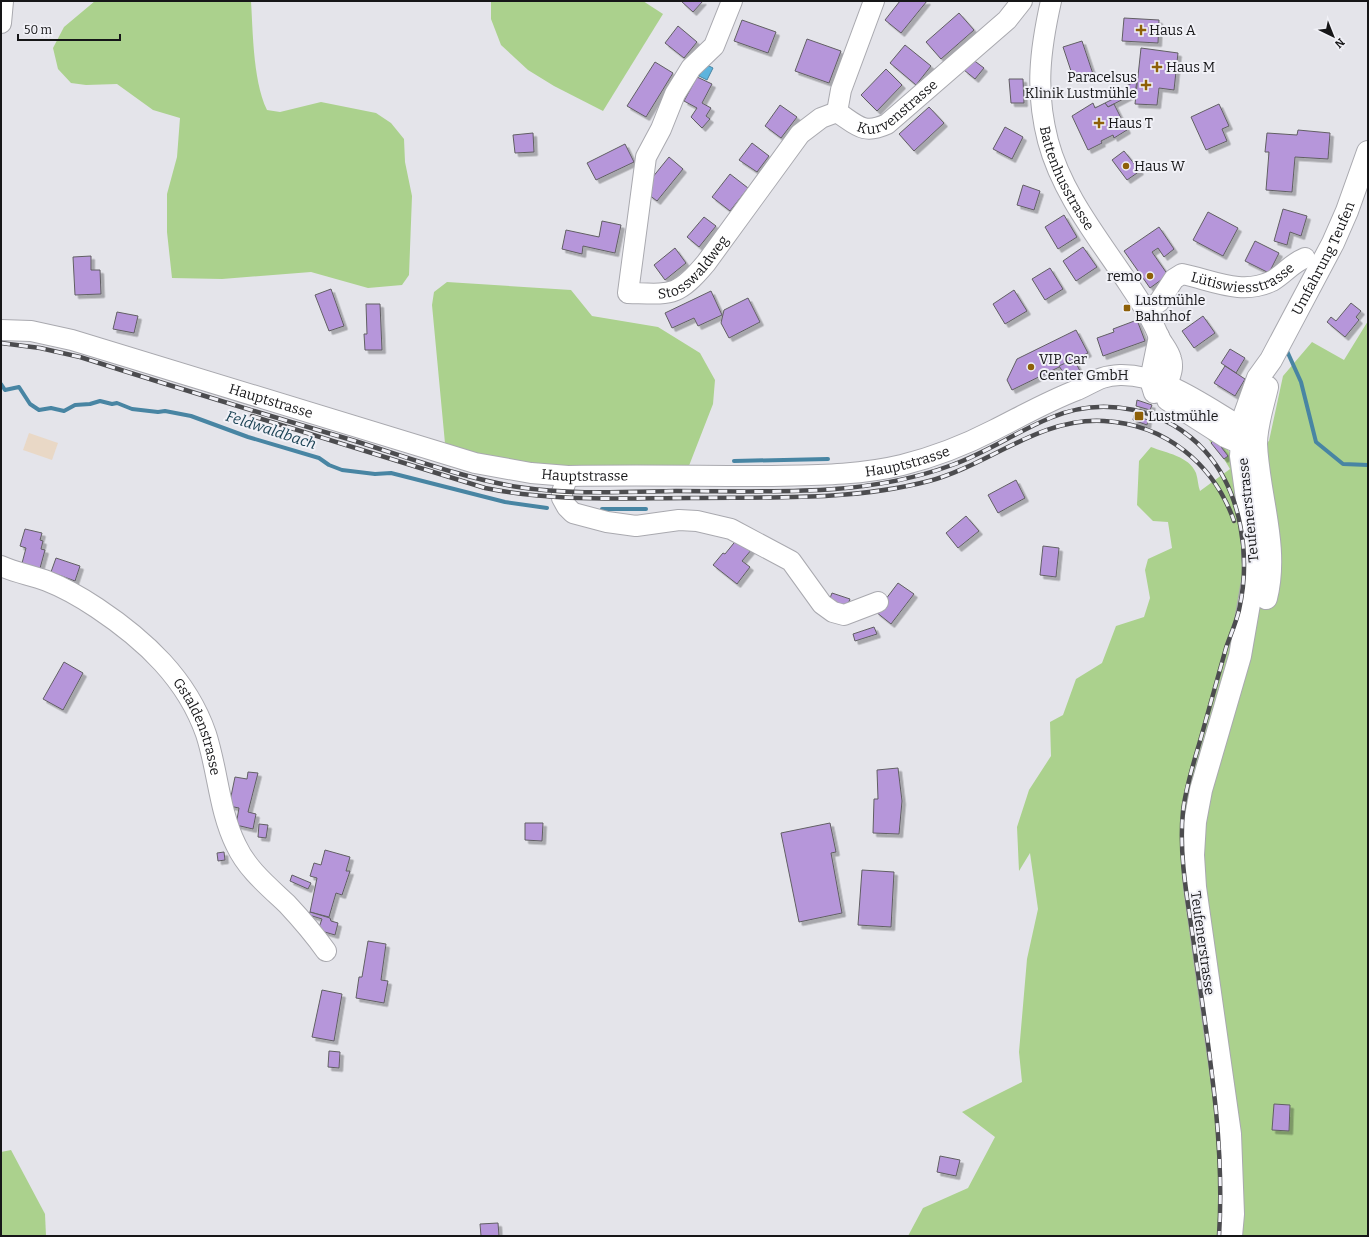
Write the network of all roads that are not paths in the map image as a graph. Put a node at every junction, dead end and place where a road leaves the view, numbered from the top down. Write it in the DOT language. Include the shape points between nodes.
graph roads {
  1 [pos="3,1"];
  2 [pos="732,1"];
  3 [pos="874,1"];
  4 [pos="1022,1"];
  5 [pos="1051,1"];
  6 [pos="1,23"];
  7 [pos="837,112"];
  8 [pos="1368,152"];
  9 [pos="1305,258"];
  10 [pos="1146,310"];
  11 [pos="1,330"];
  12 [pos="1157,386"];
  13 [pos="1247,436"];
  14 [pos="568,476"];
  15 [pos="1,566"];
  16 [pos="878,602"];
  17 [pos="326,951"];
  18 [pos="1231,1236"];
  1 -- 6 [label="street"];
  2 -- 7 [label="street, Stosswaldweg" via="714,46 690,68 646,157 628,292 667,294 681,289 706,263 800,134 821,118"];
  3 -- 7 [label="street, Kurvenstrasse" via="841,90"];
  4 -- 7 [label="street, Kurvenstrasse" via="1007,20 887,124 863,130"];
  5 -- 10 [label="street, Battenhusstrasse" via="1042,41 1040,65 1041,103 1048,141 1068,191"];
  8 -- 13 [label="main road, Umfahrung Teufen" via="1348,211 1333,244 1271,360"];
  9 -- 10 [label="street, Lütiswiesstrasse" via="1272,281 1255,286 1231,287 1182,274 1174,279 1159,302"];
  10 -- 12 [label="street, Battenhusstrasse" via="1172,360 1171,374"];
  11 -- 14 [label="street, Hauptstrasse" via="31,331 72,340 475,463 531,473"];
  12 -- 13 [label="street"];
  12 -- 14 [label="street, Hauptstrasse" via="1130,375 1102,377 943,453 887,468 791,476"];
  13 -- 18 [label="main road, Teufenerstrasse" via="1257,461 1269,538 1269,578 1258,622 1240,656 1201,790 1195,822 1193,855 1230,1134 1233,1214"];
  14 -- 16 [label="street" via="562,498 573,513 636,526 679,520 731,528 792,561 822,604 834,612 844,615"];
  15 -- 17 [label="street, Gstaldenstrasse" via="18,574 46,581 86,601 146,645 172,672 190,698 206,734 226,820 236,846 262,881 308,927"];
}
